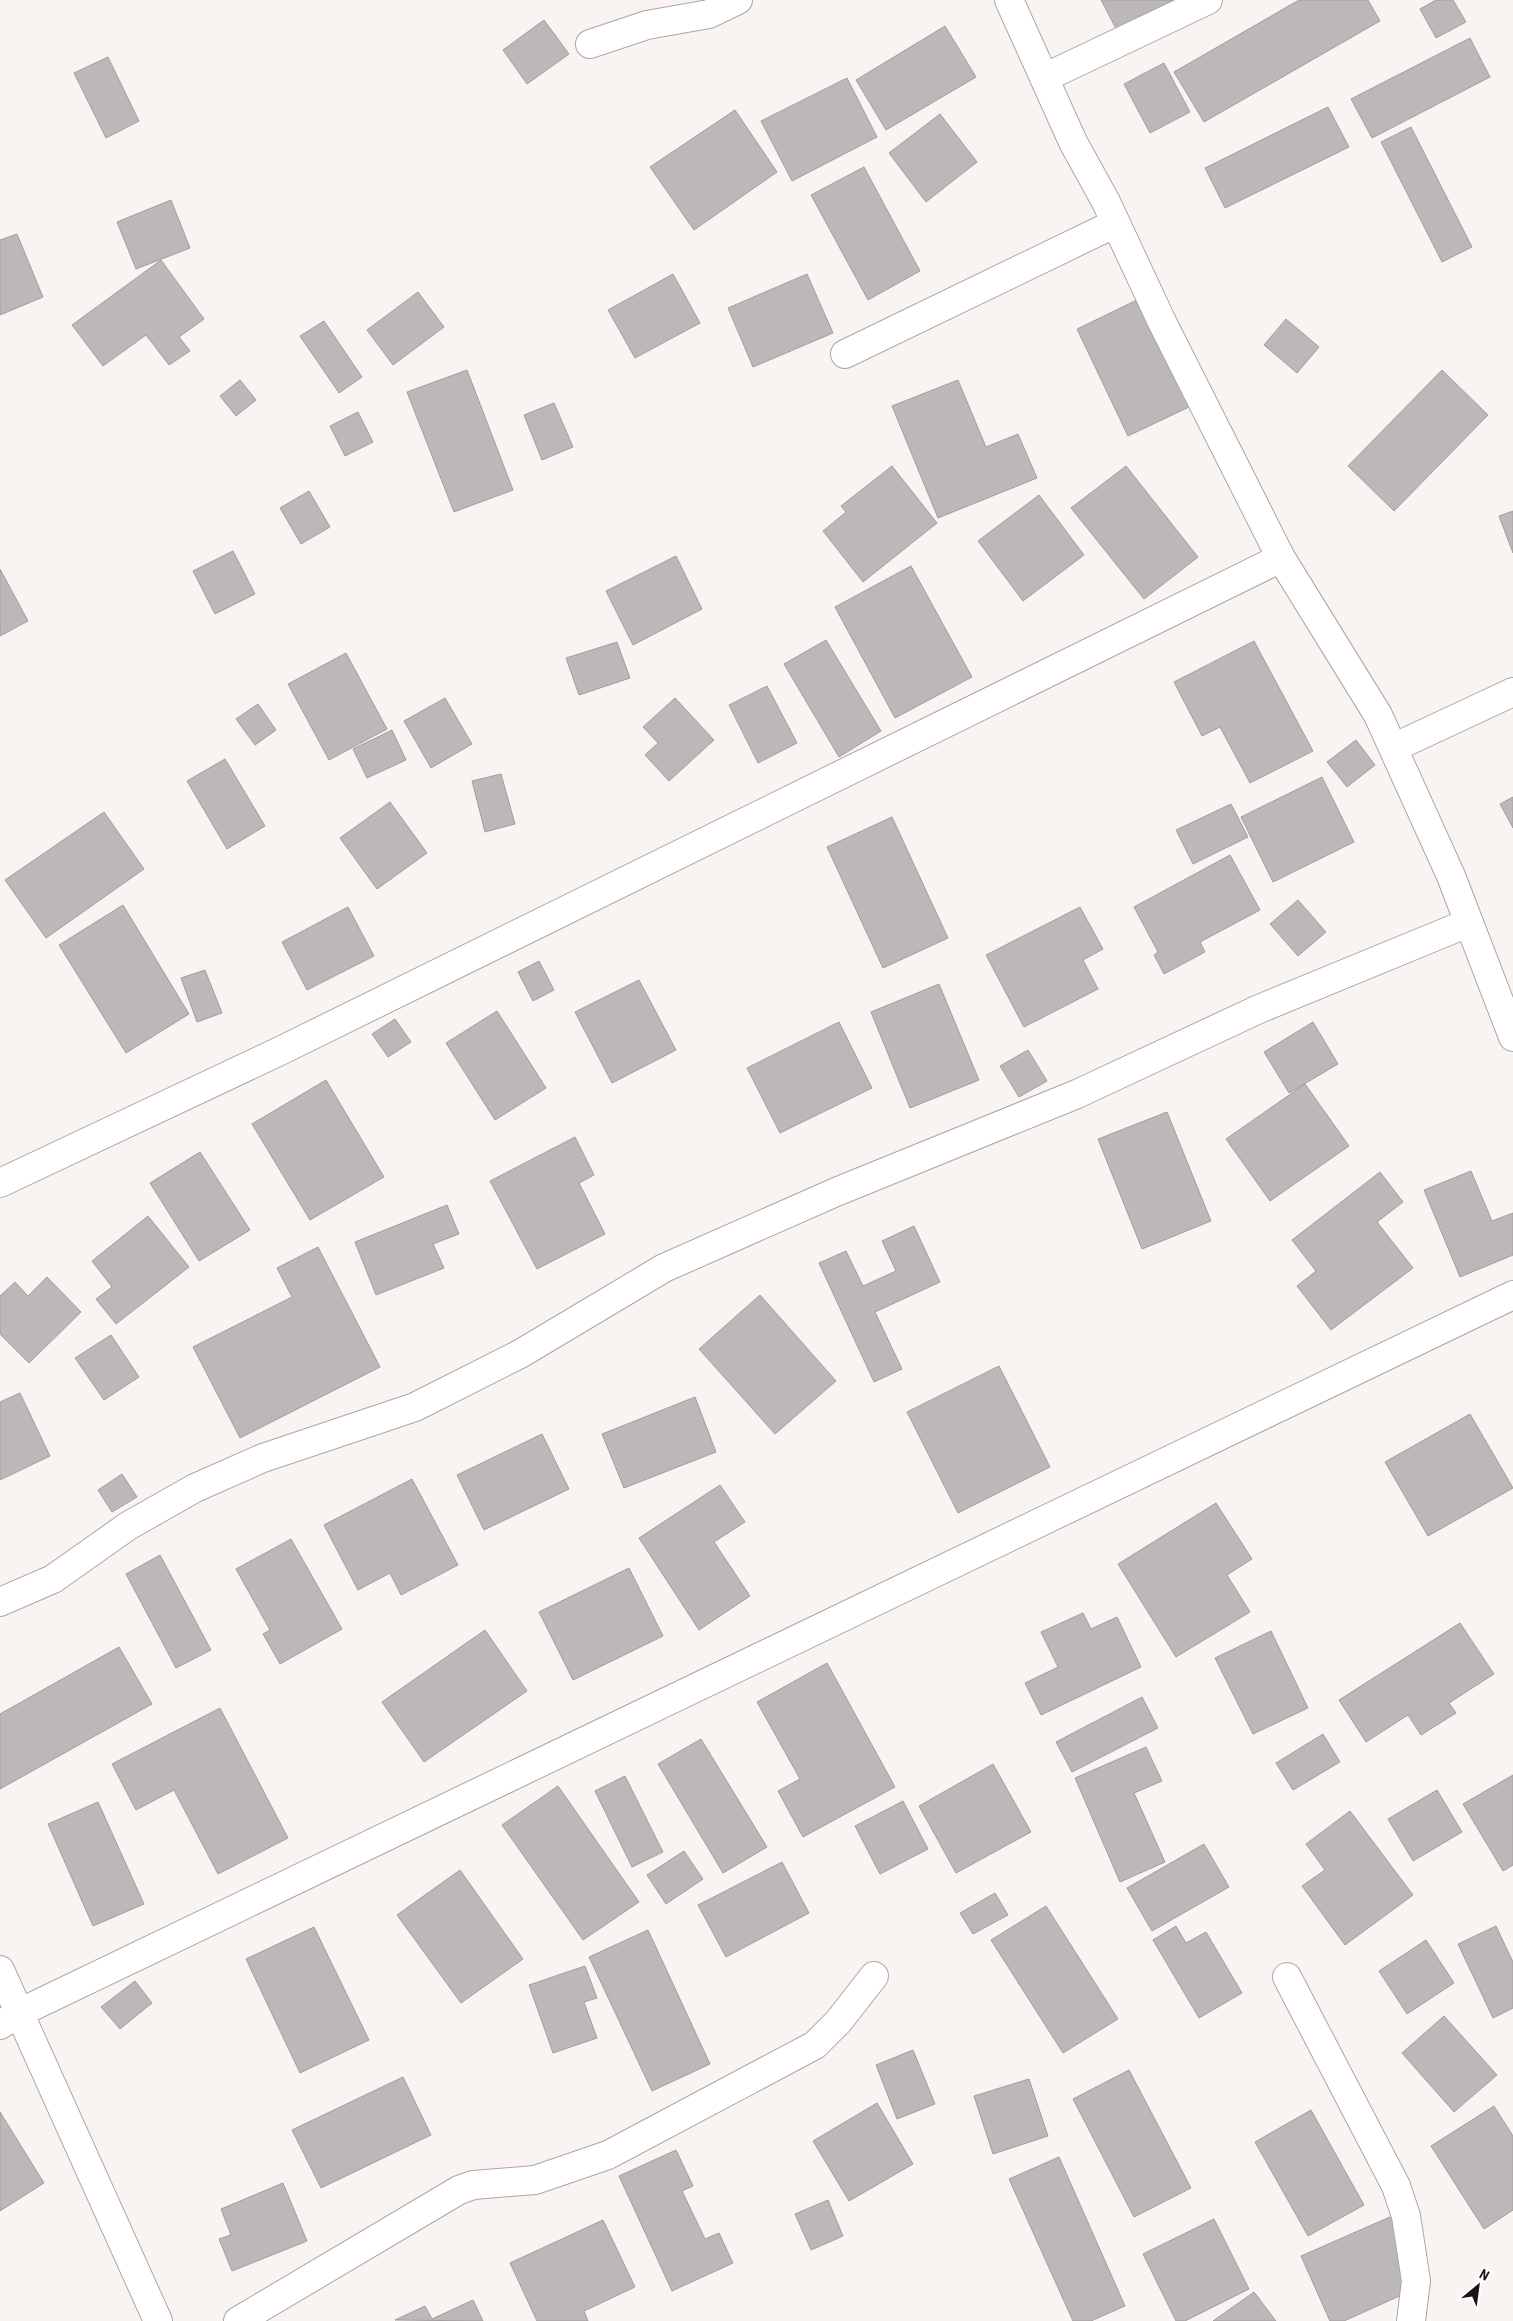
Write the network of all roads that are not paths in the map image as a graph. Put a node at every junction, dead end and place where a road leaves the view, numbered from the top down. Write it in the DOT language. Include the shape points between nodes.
graph roads {
  1 [pos="738,0"];
  2 [pos="1010,0"];
  3 [pos="1208,0"];
  4 [pos="590,44"];
  5 [pos="1044,78"];
  6 [pos="1116,223"];
  7 [pos="845,354"];
  8 [pos="1281,558"];
  9 [pos="1513,692"];
  10 [pos="1394,748"];
  11 [pos="1468,923"];
  12 [pos="1513,1037"];
  13 [pos="0,1183"];
  14 [pos="1513,1295"];
  15 [pos="0,1602"];
  16 [pos="0,1970"];
  17 [pos="874,1976"];
  18 [pos="1287,1977"];
  19 [pos="10,2019"];
  20 [pos="158,2321"];
  21 [pos="238,2321"];
  22 [pos="1411,2321"];
  1 -- 4 [label="street" via="709,14 647,25"];
  2 -- 5 [label="street"];
  3 -- 5 [label="street"];
  5 -- 6 [label="street"];
  6 -- 7 [label="street"];
  6 -- 8 [label="street"];
  8 -- 10 [label="street" via="1378,715"];
  8 -- 13 [label="street" via="280,1051"];
  9 -- 10 [label="street"];
  10 -- 11 [label="street" via="1451,876"];
  11 -- 12 [label="street"];
  11 -- 15 [label="street" via="1259,1009 1077,1094 836,1192 664,1268 520,1354 416,1408 263,1458 195,1488 128,1526 53,1579"];
  14 -- 19 [label="street"];
  16 -- 19 [label="street"];
  17 -- 21 [label="street" via="838,2022 815,2045 608,2155 535,2180 473,2185 459,2190"];
  18 -- 22 [label="street" via="1396,2186 1406,2216 1416,2281"];
  19 -- 20 [label="street"];
}
